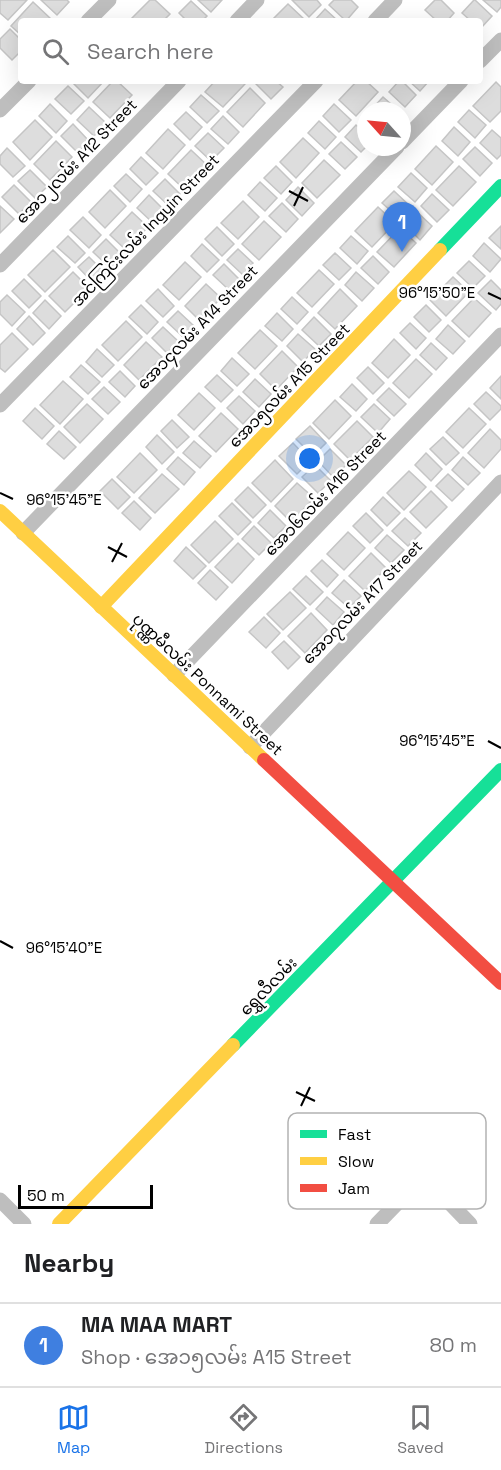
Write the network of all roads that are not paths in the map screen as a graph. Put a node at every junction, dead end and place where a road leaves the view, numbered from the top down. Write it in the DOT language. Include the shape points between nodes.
graph roads {
  1 [pos="109,0"];
  2 [pos="257,0"];
  3 [pos="395,0"];
  4 [pos="91,18"];
  5 [pos="240,18"];
  6 [pos="378,18"];
  7 [pos="501,40"];
  8 [pos="483,59"];
  9 [pos="26,84"];
  10 [pos="175,84"];
  11 [pos="313,84"];
  12 [pos="458,84"];
  13 [pos="0,110"];
  14 [pos="411,133"];
  15 [pos="388,156"];
  16 [pos="501,186"];
  17 [pos="0,265"];
  18 [pos="501,335"];
  19 [pos="0,405"];
  20 [pos="501,482"];
  21 [pos="0,511"];
  22 [pos="23,533"];
  23 [pos="101,607"];
  24 [pos="174,675"];
  25 [pos="250,747"];
  26 [pos="501,770"];
  27 [pos="393,881"];
  28 [pos="501,983"];
  29 [pos="0,1200"];
  30 [pos="392,1209"];
  31 [pos="456,1209"];
  32 [pos="24,1224"];
  33 [pos="59,1224"];
  34 [pos="377,1224"];
  35 [pos="470,1224"];
  1 -- 4 [label="street"];
  2 -- 5 [label="street"];
  3 -- 6 [label="street"];
  7 -- 8 [label="street"];
  9 -- 13 [label="street"];
  10 -- 17 [label="street, အေ၁၂လမ်း A12 Street"];
  11 -- 19 [label="street, အင်ကြင်းလမ်း Ingyin Street"];
  12 -- 14 [label="street"];
  15 -- 22 [label="street, အေ၁၄လမ်း A14 Street"];
  16 -- 23 [label="street, အေ၁၅လမ်း A15 Street"];
  18 -- 24 [label="street, အေ၁၆လမ်း A16 Street"];
  20 -- 25 [label="street, အေ၁၇လမ်း A17 Street"];
  21 -- 22 [label="street, ပုဏ္ဏမီလမ်း Ponnami Street"];
  22 -- 23 [label="street, ပုဏ္ဏမီလမ်း Ponnami Street"];
  23 -- 24 [label="street, ပုဏ္ဏမီလမ်း Ponnami Street"];
  24 -- 25 [label="street, ပုဏ္ဏမီလမ်း Ponnami Street"];
  25 -- 27 [label="street, ပုဏ္ဏမီလမ်း Ponnami Street"];
  26 -- 27 [label="street, ရွှေလီလမ်း"];
  27 -- 28 [label="street, ပုဏ္ဏမီလမ်း Ponnami Street"];
  27 -- 33 [label="street, ရွှေလီလမ်း"];
  29 -- 32 [label="street"];
  30 -- 34 [label="street"];
  31 -- 35 [label="street"];
}
